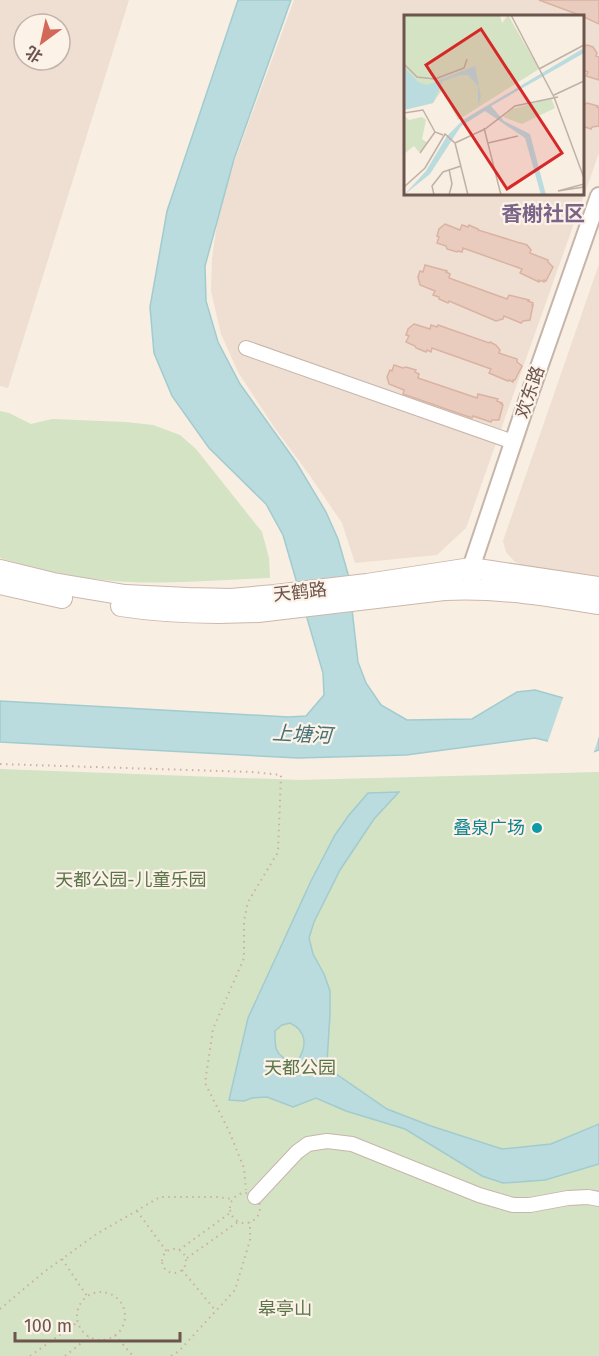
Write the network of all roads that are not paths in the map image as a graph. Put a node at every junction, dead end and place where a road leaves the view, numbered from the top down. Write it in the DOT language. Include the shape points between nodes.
graph roads {
  1 [pos="599,196"];
  2 [pos="246,348"];
  3 [pos="513,442"];
  4 [pos="471,568"];
  5 [pos="0,570"];
  6 [pos="0,584"];
  7 [pos="599,587"];
  8 [pos="473,589"];
  9 [pos="369,591"];
  10 [pos="599,604"];
  11 [pos="250,1196"];
  12 [pos="599,1199"];
  1 -- 3 [label="street, 欢东路"];
  2 -- 3 [label="street"];
  3 -- 4 [label="street, 欢东路"];
  4 -- 7 [label="main road, 天鹤路"];
  4 -- 8 [label="street, 欢东路"];
  4 -- 9 [label="main road, 天鹤路"];
  5 -- 9 [label="main road, 天鹤路" via="125,595 231,598"];
  6 -- 9 [label="main road, 天鹤路" via="65,599 158,611 228,613 258,612"];
  8 -- 9 [label="main road, 天鹤路"];
  8 -- 10 [label="main road, 天鹤路"];
  11 -- 12 [label="street" via="308,1144 327,1141 352,1144 513,1205 568,1198"];
}
